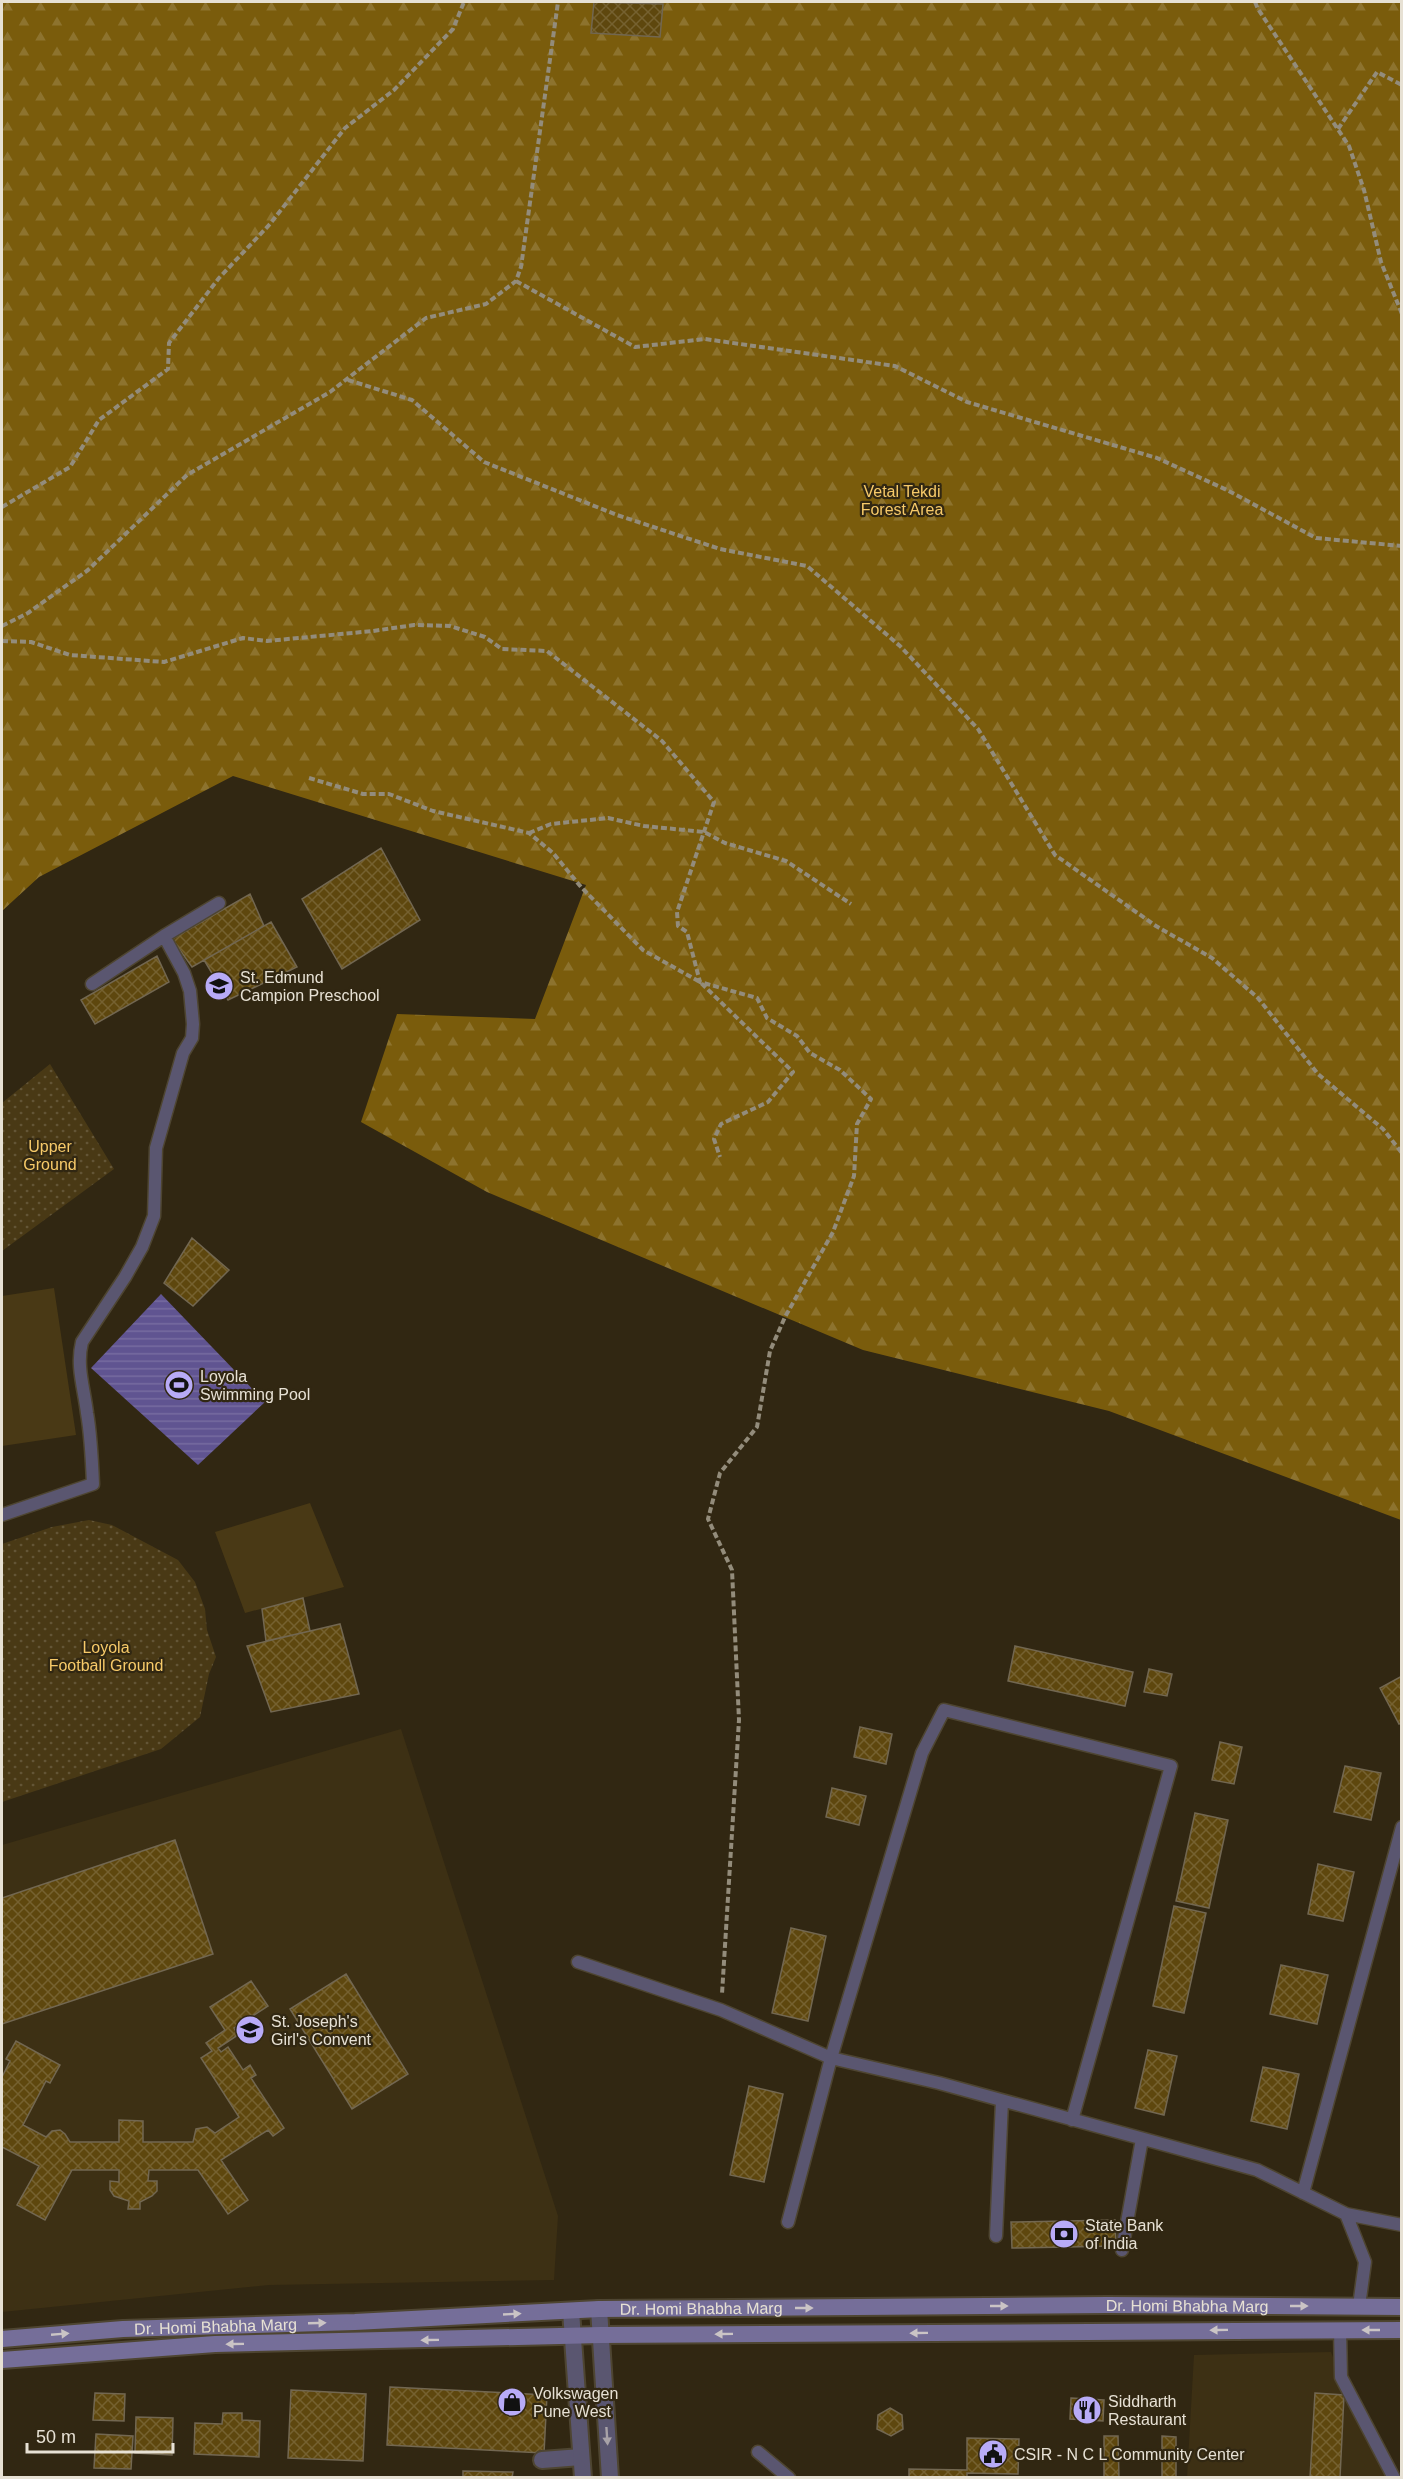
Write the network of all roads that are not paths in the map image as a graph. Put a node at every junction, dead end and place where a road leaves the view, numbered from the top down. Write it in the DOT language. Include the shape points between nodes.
graph roads {
  1 [pos="219,903"];
  2 [pos="164,936"];
  3 [pos="92,984"];
  4 [pos="2,1515"];
  5 [pos="1401,1827"];
  6 [pos="578,1962"];
  7 [pos="831,2058"];
  8 [pos="1002,2101"];
  9 [pos="1072,2120"];
  10 [pos="1142,2139"];
  11 [pos="1303,2193"];
  12 [pos="1346,2214"];
  13 [pos="788,2222"];
  14 [pos="1401,2225"];
  15 [pos="996,2236"];
  16 [pos="1122,2250"];
  17 [pos="1359,2306"];
  18 [pos="1401,2307"];
  19 [pos="599,2309"];
  20 [pos="657,2309"];
  21 [pos="570,2311"];
  22 [pos="1340,2330"];
  23 [pos="1401,2330"];
  24 [pos="660,2335"];
  25 [pos="601,2336"];
  26 [pos="573,2337"];
  27 [pos="2,2339"];
  28 [pos="2,2360"];
  29 [pos="758,2452"];
  30 [pos="581,2457"];
  31 [pos="542,2460"];
  32 [pos="583,2478"];
  33 [pos="610,2478"];
  34 [pos="789,2478"];
  35 [pos="1394,2478"];
  1 -- 2 [label="lane"];
  2 -- 3 [label="lane"];
  2 -- 4 [label="lane" via="190,991 192,1038 183,1053 156,1148 154,1216 142,1247 82,1342 79,1354 92,1445 93,1484"];
  5 -- 11 [label="lane"];
  6 -- 7 [label="lane" via="721,2010"];
  7 -- 8 [label="lane"];
  7 -- 9 [label="lane" via="922,1753 944,1710 1171,1766"];
  7 -- 13 [label="lane"];
  8 -- 9 [label="lane"];
  8 -- 15 [label="lane"];
  9 -- 10 [label="lane"];
  10 -- 11 [label="lane" via="1257,2170"];
  10 -- 16 [label="lane"];
  11 -- 12 [label="lane"];
  12 -- 14 [label="lane"];
  12 -- 17 [label="lane" via="1365,2262"];
  17 -- 18 [label="main road, Dr. Homi Bhabha Marg"];
  20 -- 17 [label="main road, Dr. Homi Bhabha Marg, one-way"];
  19 -- 20 [label="main road, Dr. Homi Bhabha Marg"];
  19 -- 21 [label="main road, Dr. Homi Bhabha Marg"];
  19 -- 25 [label="street"];
  20 -- 24 [label="main road"];
  21 -- 26 [label="street"];
  27 -- 21 [label="main road, Dr. Homi Bhabha Marg, one-way" via="123,2328"];
  23 -- 22 [label="main road, Dr. Homi Bhabha Marg, one-way"];
  22 -- 24 [label="main road, Dr. Homi Bhabha Marg, one-way"];
  22 -- 35 [label="lane" via="1341,2377"];
  24 -- 25 [label="main road, Dr. Homi Bhabha Marg"];
  25 -- 26 [label="main road, Dr. Homi Bhabha Marg"];
  25 -- 33 [label="street, one-way"];
  26 -- 28 [label="main road, Dr. Homi Bhabha Marg, one-way" via="215,2344"];
  26 -- 30 [label="street"];
  29 -- 34 [label="lane"];
  30 -- 31 [label="street"];
  30 -- 32 [label="street"];
}
